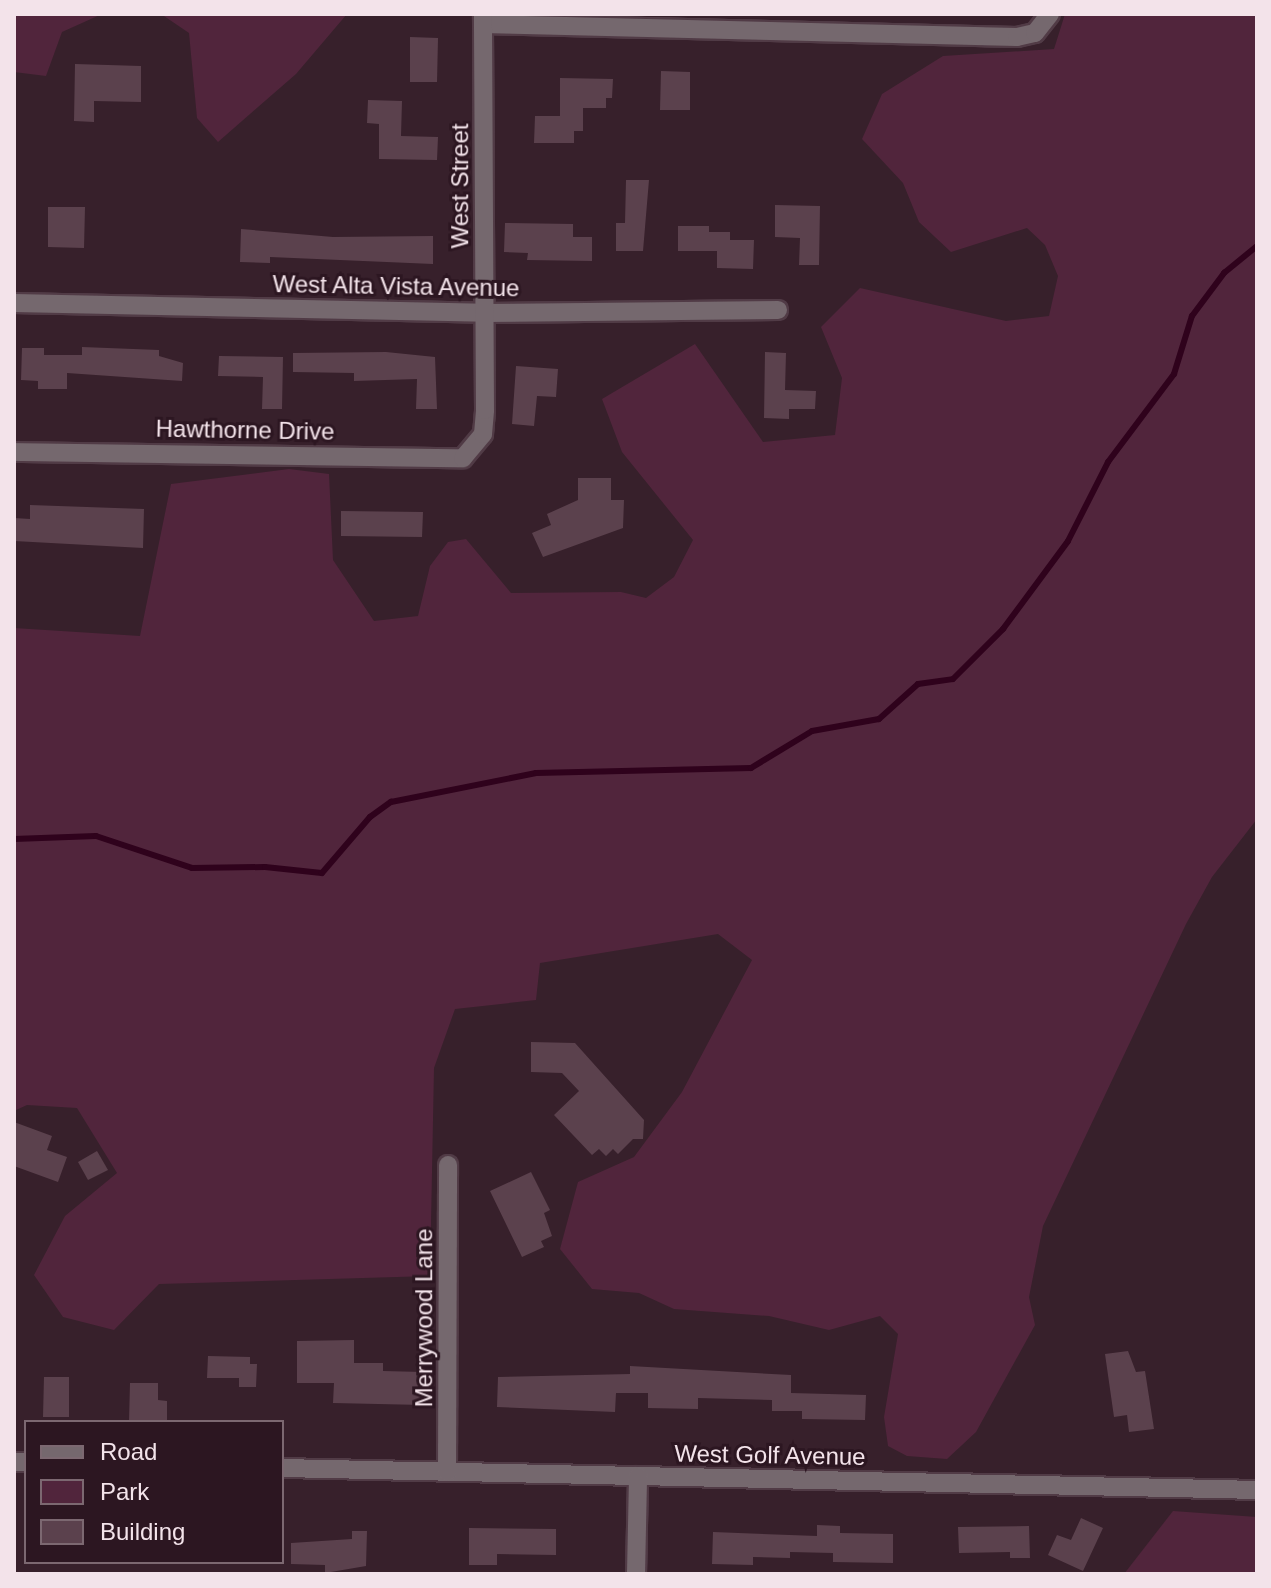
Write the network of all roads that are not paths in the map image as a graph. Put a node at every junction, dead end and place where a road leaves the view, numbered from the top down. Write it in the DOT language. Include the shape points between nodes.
graph roads {
  1 [pos="1050,14"];
  2 [pos="483,19"];
  3 [pos="14,303"];
  4 [pos="778,310"];
  5 [pos="484,313"];
  6 [pos="472,450"];
  7 [pos="14,452"];
  8 [pos="448,1165"];
  9 [pos="284,1468"];
  10 [pos="447,1472"];
  11 [pos="638,1476"];
  12 [pos="1257,1490"];
  13 [pos="636,1574"];
  1 -- 2 [label="street" via="1035,33 1017,37"];
  2 -- 5 [label="street, West Street"];
  3 -- 5 [label="street, West Alta Vista Avenue"];
  4 -- 5 [label="street, West Alta Vista Avenue"];
  5 -- 6 [label="street, West Street" via="483,434"];
  6 -- 7 [label="street, Hawthorne Drive" via="463,458"];
  8 -- 10 [label="street, Merrywood Lane"];
  9 -- 10 [label="street, West Golf Avenue"];
  10 -- 11 [label="street, West Golf Avenue"];
  11 -- 12 [label="street, West Golf Avenue"];
  11 -- 13 [label="street"];
}
